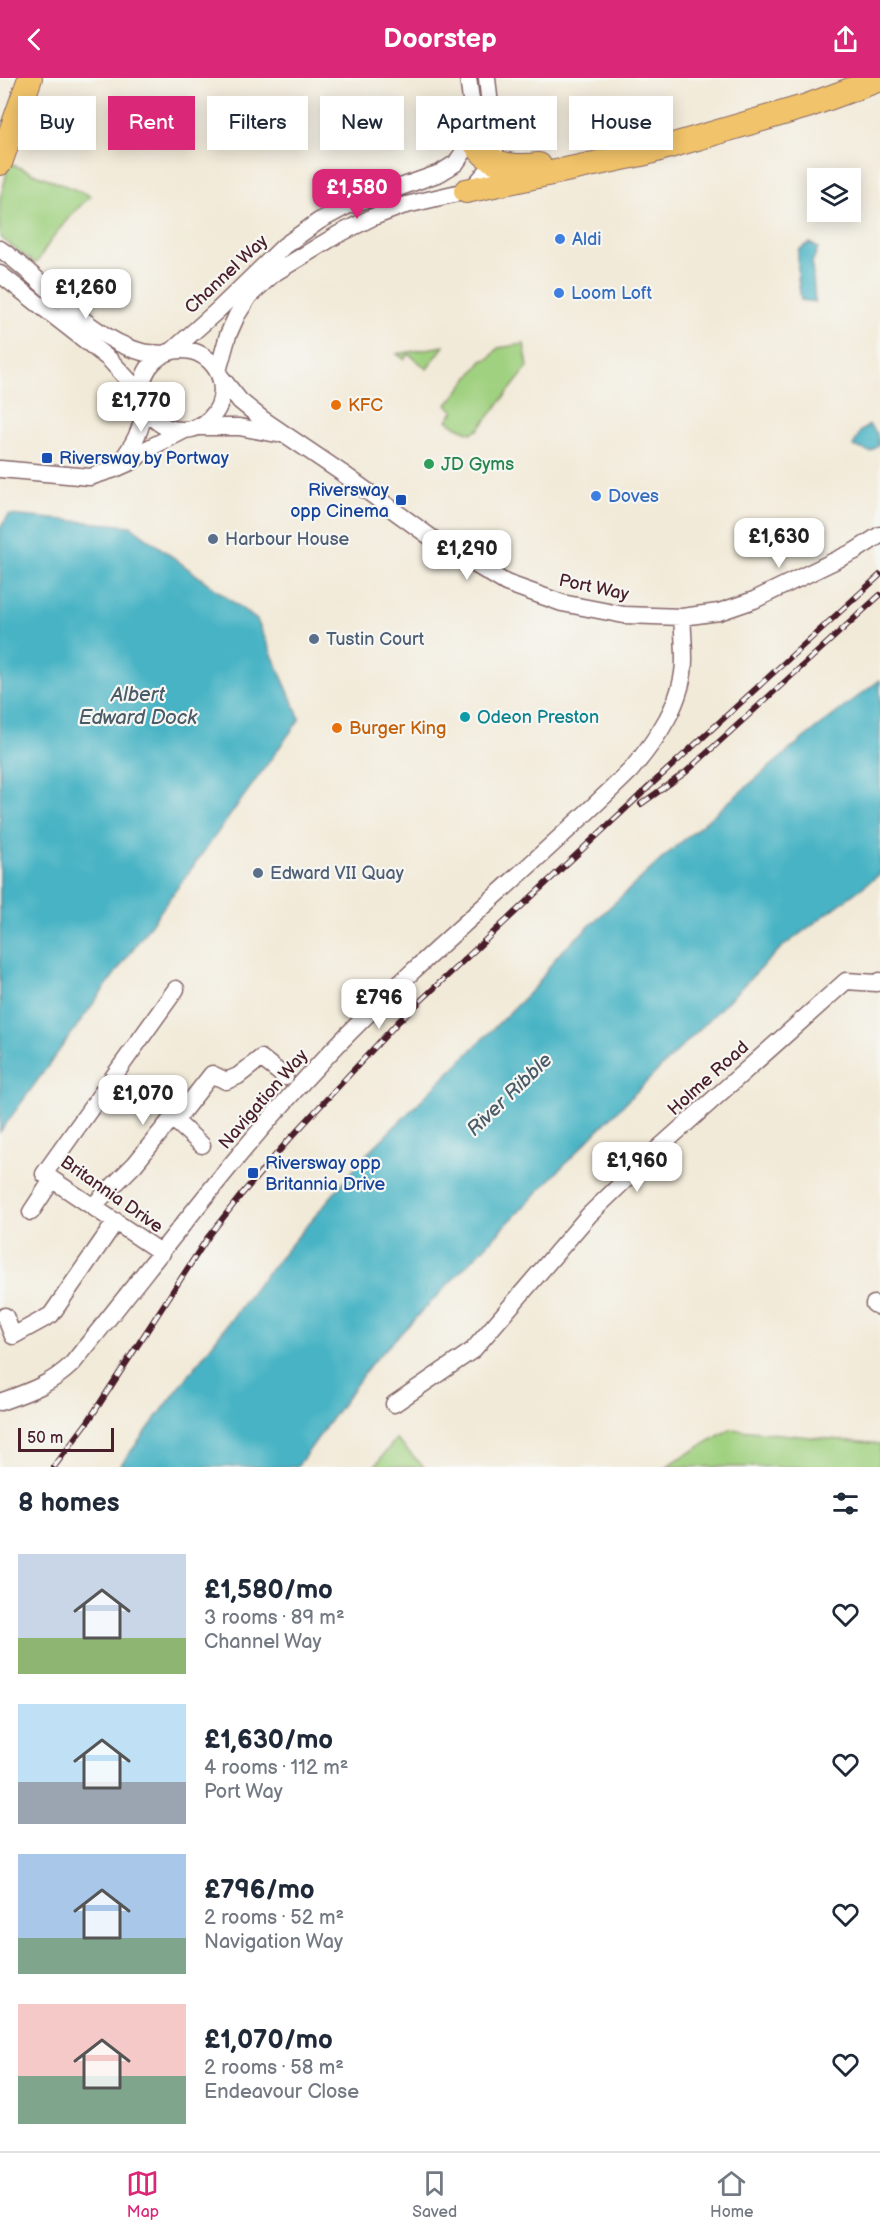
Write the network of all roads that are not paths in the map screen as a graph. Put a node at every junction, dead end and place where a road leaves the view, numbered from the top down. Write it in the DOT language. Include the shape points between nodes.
graph roads {
  1 [pos="14,78"];
  2 [pos="30,78"];
  3 [pos="468,78"];
  4 [pos="488,78"];
  5 [pos="880,80"];
  6 [pos="470,96"];
  7 [pos="0,115"];
  8 [pos="465,150"];
  9 [pos="480,150"];
  10 [pos="645,153"];
  11 [pos="494,161"];
  12 [pos="0,163"];
  13 [pos="466,192"];
  14 [pos="0,249"];
  15 [pos="0,274"];
  16 [pos="168,352"];
  17 [pos="219,373"];
  18 [pos="144,400"];
  19 [pos="191,428"];
  20 [pos="292,439"];
  21 [pos="0,469"];
  22 [pos="115,469"];
  23 [pos="880,535"];
  24 [pos="682,617"];
  25 [pos="880,981"];
  26 [pos="176,989"];
  27 [pos="285,1077"];
  28 [pos="175,1121"];
  29 [pos="202,1145"];
  30 [pos="52,1179"];
  31 [pos="93,1206"];
  32 [pos="31,1212"];
  33 [pos="116,1221"];
  34 [pos="162,1253"];
  35 [pos="4,1316"];
  36 [pos="0,1402"];
  37 [pos="394,1404"];
  1 -- 7 [label="highway"];
  2 -- 12 [label="highway"];
  3 -- 6 [label="street"];
  4 -- 11 [label="street"];
  5 -- 10 [label="highway" via="807,106"];
  8 -- 16 [label="street, Channel Way" via="456,163 440,173 347,206 319,221 284,246 219,310"];
  9 -- 11 [label="highway"];
  10 -- 11 [label="highway" via="527,166"];
  10 -- 13 [label="highway"];
  11 -- 13 [label="street"];
  13 -- 17 [label="street, Channel Way" via="402,206 373,217 273,274 249,296 237,315"];
  14 -- 16 [label="street" via="96,329 143,353"];
  15 -- 18 [label="street" via="109,359"];
  16 -- 17 [label="street" via="189,350 200,354"];
  16 -- 18 [label="street" via="147,370"];
  17 -- 19 [label="street" via="222,396 218,408 209,419"];
  17 -- 20 [label="street, Port Way" via="240,401"];
  18 -- 19 [label="street" via="159,422 171,428"];
  18 -- 22 [label="street" via="144,419 137,439"];
  19 -- 20 [label="street, Port Way" via="239,427"];
  19 -- 22 [label="street"];
  20 -- 24 [label="street, Port Way" via="436,541 506,584 562,603 624,615"];
  21 -- 22 [label="street" via="90,477"];
  23 -- 24 [label="street, Port Way" via="754,600 719,612"];
  24 -- 34 [label="street, Navigation Way" via="681,679 666,722 652,745 606,795 324,1058 241,1151"];
  25 -- 37 [label="street, Holme Road" via="846,981 589,1215 473,1350"];
  26 -- 30 [label="street, Britannia Drive" via="44,1174"];
  27 -- 28 [label="street" via="261,1058 226,1081 212,1074"];
  28 -- 29 [label="street"];
  28 -- 31 [label="street" via="172,1118 135,1164"];
  30 -- 31 [label="street, Britannia Drive"];
  30 -- 32 [label="street"];
  31 -- 33 [label="street, Britannia Drive"];
  33 -- 34 [label="street, Britannia Drive"];
  33 -- 35 [label="street" via="51,1315 12,1336"];
  34 -- 36 [label="street, Navigation Way" via="56,1379"];
}
